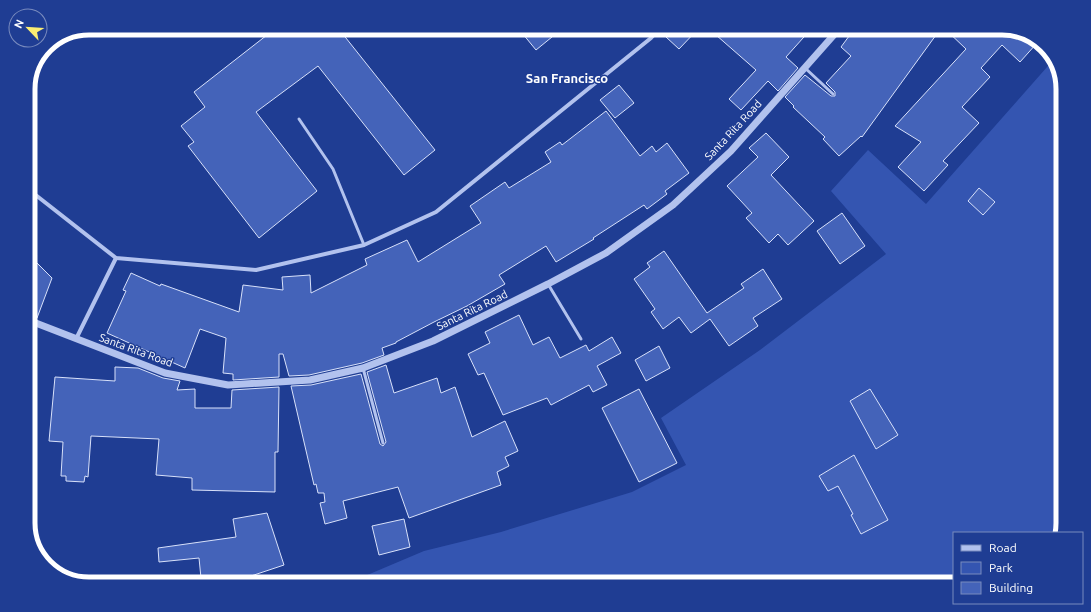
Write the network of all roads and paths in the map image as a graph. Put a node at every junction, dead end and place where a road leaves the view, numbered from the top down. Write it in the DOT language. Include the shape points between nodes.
graph roads {
  1 [pos="653,35"];
  2 [pos="833,35"];
  3 [pos="803,67"];
  4 [pos="833,94"];
  5 [pos="299,120"];
  6 [pos="35,194"];
  7 [pos="364,245"];
  8 [pos="116,258"];
  9 [pos="548,284"];
  10 [pos="35,323"];
  11 [pos="76,339"];
  12 [pos="581,339"];
  13 [pos="363,368"];
  14 [pos="382,442"];
  1 -- 7 [label="street" via="436,212"];
  2 -- 3 [label="street, Santa Rita Road"];
  3 -- 4 [label="lane"];
  3 -- 9 [label="street, Santa Rita Road" via="731,150 673,206 606,253"];
  5 -- 7 [label="lane" via="333,169"];
  6 -- 8 [label="street"];
  7 -- 8 [label="street" via="256,270"];
  8 -- 11 [label="street"];
  9 -- 12 [label="lane"];
  9 -- 13 [label="street, Santa Rita Road" via="433,341"];
  10 -- 11 [label="street, Santa Rita Road"];
  11 -- 13 [label="street, Santa Rita Road" via="165,373 228,385 310,380"];
  13 -- 14 [label="lane"];
}
